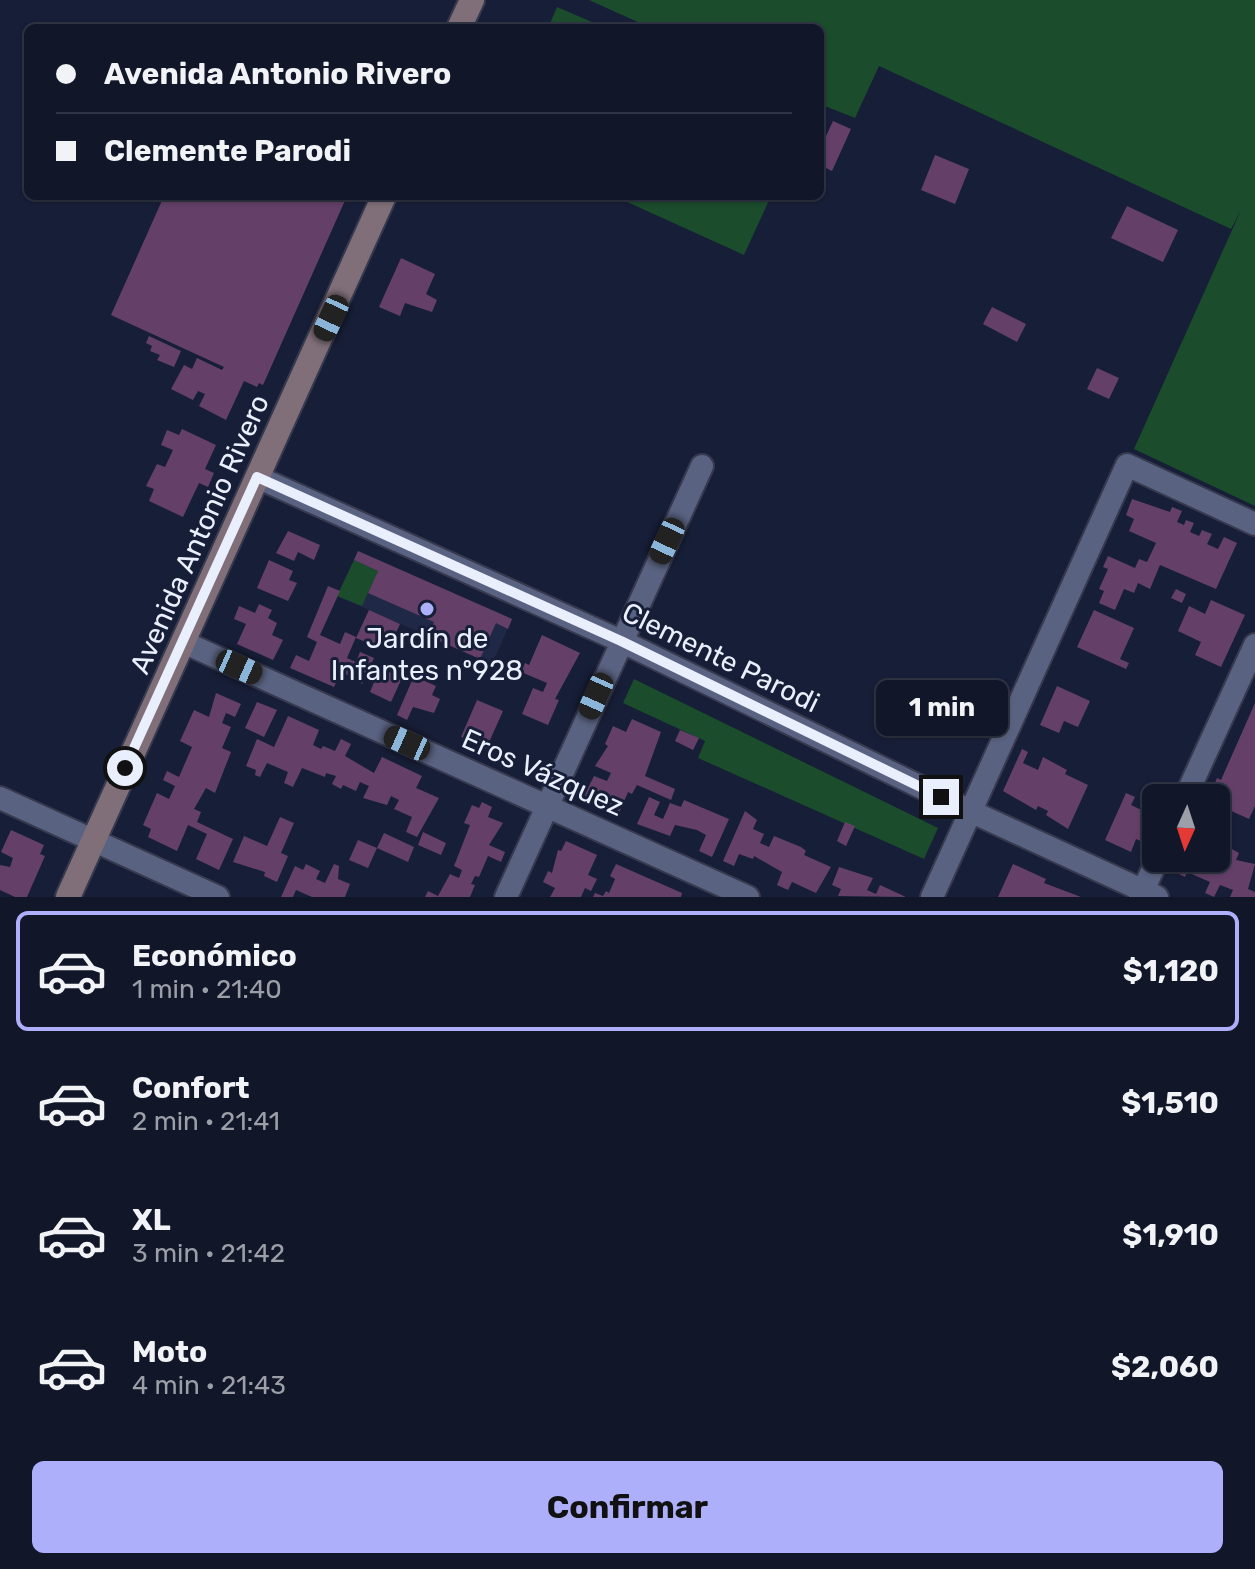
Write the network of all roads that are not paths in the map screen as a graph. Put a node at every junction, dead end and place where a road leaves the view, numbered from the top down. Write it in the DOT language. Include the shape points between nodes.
graph roads {
  1 [pos="472,0"];
  2 [pos="461,24"];
  3 [pos="382,200"];
  4 [pos="702,466"];
  5 [pos="257,477"];
  6 [pos="1255,524"];
  7 [pos="621,641"];
  8 [pos="183,642"];
  9 [pos="1255,645"];
  10 [pos="1191,784"];
  11 [pos="0,798"];
  12 [pos="547,807"];
  13 [pos="970,811"];
  14 [pos="93,840"];
  15 [pos="1153,872"];
  16 [pos="1146,895"];
  17 [pos="68,897"];
  18 [pos="218,897"];
  19 [pos="506,897"];
  20 [pos="748,897"];
  21 [pos="932,897"];
  1 -- 2 [label="main road"];
  3 -- 5 [label="main road, Avenida Antonio Rivero"];
  4 -- 7 [label="street"];
  5 -- 7 [label="street, Clemente Parodi"];
  5 -- 8 [label="main road, Avenida Antonio Rivero"];
  6 -- 13 [label="street" via="1127,465"];
  7 -- 12 [label="street"];
  7 -- 13 [label="street, Clemente Parodi"];
  8 -- 12 [label="street, Eros Vázquez"];
  8 -- 14 [label="main road, Avenida Antonio Rivero"];
  9 -- 10 [label="street"];
  11 -- 14 [label="street"];
  12 -- 19 [label="street"];
  12 -- 20 [label="street, Eros Vázquez"];
  13 -- 16 [label="street, Clemente Parodi"];
  13 -- 21 [label="street"];
  14 -- 17 [label="main road, Avenida Antonio Rivero"];
  14 -- 18 [label="street"];
  15 -- 16 [label="street"];
}
